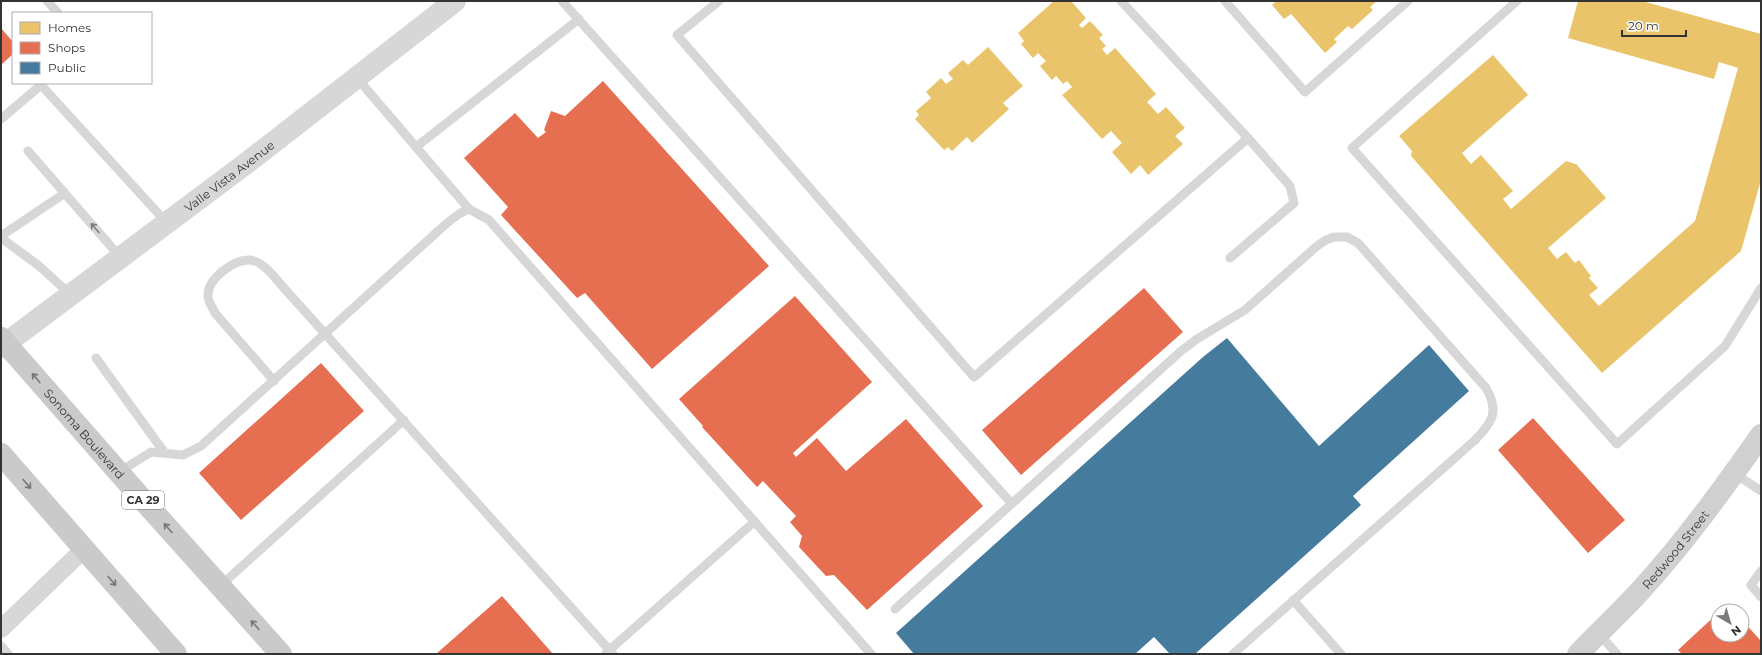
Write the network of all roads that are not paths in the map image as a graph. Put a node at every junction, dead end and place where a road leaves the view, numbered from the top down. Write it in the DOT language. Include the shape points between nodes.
graph roads {
  1 [pos="47,1"];
  2 [pos="455,1"];
  3 [pos="562,1"];
  4 [pos="719,1"];
  5 [pos="1121,1"];
  6 [pos="1225,1"];
  7 [pos="1408,1"];
  8 [pos="1517,1"];
  9 [pos="57,12"];
  10 [pos="579,19"];
  11 [pos="357,78"];
  12 [pos="42,84"];
  13 [pos="1,119"];
  14 [pos="1248,138"];
  15 [pos="416,147"];
  16 [pos="28,151"];
  17 [pos="65,193"];
  18 [pos="469,209"];
  19 [pos="167,223"];
  20 [pos="1,237"];
  21 [pos="120,258"];
  22 [pos="1230,258"];
  23 [pos="1761,288"];
  24 [pos="71,295"];
  25 [pos="326,333"];
  26 [pos="3,343"];
  27 [pos="96,358"];
  28 [pos="274,381"];
  29 [pos="404,420"];
  30 [pos="1761,435"];
  31 [pos="164,452"];
  32 [pos="1,454"];
  33 [pos="119,472"];
  34 [pos="1734,473"];
  35 [pos="1761,491"];
  36 [pos="1012,504"];
  37 [pos="754,522"];
  38 [pos="84,549"];
  39 [pos="1761,571"];
  40 [pos="220,586"];
  41 [pos="1761,597"];
  42 [pos="1293,600"];
  43 [pos="895,609"];
  44 [pos="1,629"];
  45 [pos="1598,633"];
  46 [pos="1,646"];
  47 [pos="609,653"];
  48 [pos="8,654"];
  49 [pos="176,654"];
  50 [pos="281,654"];
  51 [pos="871,654"];
  52 [pos="1233,654"];
  53 [pos="1341,654"];
  54 [pos="1578,654"];
  55 [pos="1617,654"];
  1 -- 9 [label="lane"];
  2 -- 11 [label="street, Valle Vista Avenue"];
  3 -- 10 [label="lane"];
  4 -- 14 [label="lane" via="677,35 974,377"];
  5 -- 14 [label="lane"];
  6 -- 7 [label="lane" via="1305,92"];
  8 -- 23 [label="lane" via="1352,148 1617,444 1725,346"];
  10 -- 15 [label="lane"];
  10 -- 36 [label="lane"];
  11 -- 15 [label="lane"];
  11 -- 19 [label="street, Valle Vista Avenue"];
  12 -- 13 [label="lane"];
  12 -- 19 [label="lane"];
  14 -- 22 [label="lane" via="1290,186 1294,203"];
  15 -- 18 [label="lane"];
  16 -- 17 [label="lane"];
  17 -- 20 [label="lane"];
  21 -- 17 [label="lane, one-way"];
  18 -- 25 [label="lane" via="447,223"];
  18 -- 37 [label="lane" via="489,220"];
  19 -- 21 [label="street, Valle Vista Avenue"];
  20 -- 24 [label="lane" via="38,265"];
  21 -- 24 [label="street, Valle Vista Avenue"];
  24 -- 26 [label="street, Valle Vista Avenue"];
  25 -- 28 [label="lane"];
  25 -- 28 [label="lane" via="264,267 250,260 238,263 218,274 210,286 208,295 213,308"];
  25 -- 29 [label="lane"];
  33 -- 26 [label="main road, Sonoma Boulevard / CA 29, one-way"];
  27 -- 31 [label="lane"];
  28 -- 31 [label="lane" via="201,446 183,455"];
  29 -- 40 [label="lane"];
  29 -- 47 [label="lane"];
  30 -- 34 [label="main road, Redwood Street"];
  31 -- 33 [label="lane" via="151,452"];
  32 -- 38 [label="main road, one-way"];
  40 -- 33 [label="main road, Sonoma Boulevard / CA 29, one-way"];
  34 -- 35 [label="lane"];
  34 -- 45 [label="main road, Redwood Street" via="1706,513 1650,580"];
  36 -- 42 [label="lane" via="1181,351 1244,310 1318,246 1334,237 1347,236 1358,243 1486,388 1492,402 1492,419 1474,441"];
  36 -- 43 [label="lane"];
  37 -- 47 [label="lane"];
  37 -- 51 [label="lane"];
  38 -- 44 [label="street"];
  38 -- 49 [label="main road, one-way"];
  39 -- 41 [label="lane" via="1751,585"];
  50 -- 40 [label="main road, Sonoma Boulevard / CA 29, one-way"];
  42 -- 52 [label="lane"];
  42 -- 53 [label="lane"];
  45 -- 54 [label="main road, Redwood Street"];
  45 -- 55 [label="lane"];
  46 -- 48 [label="lane"];
}
